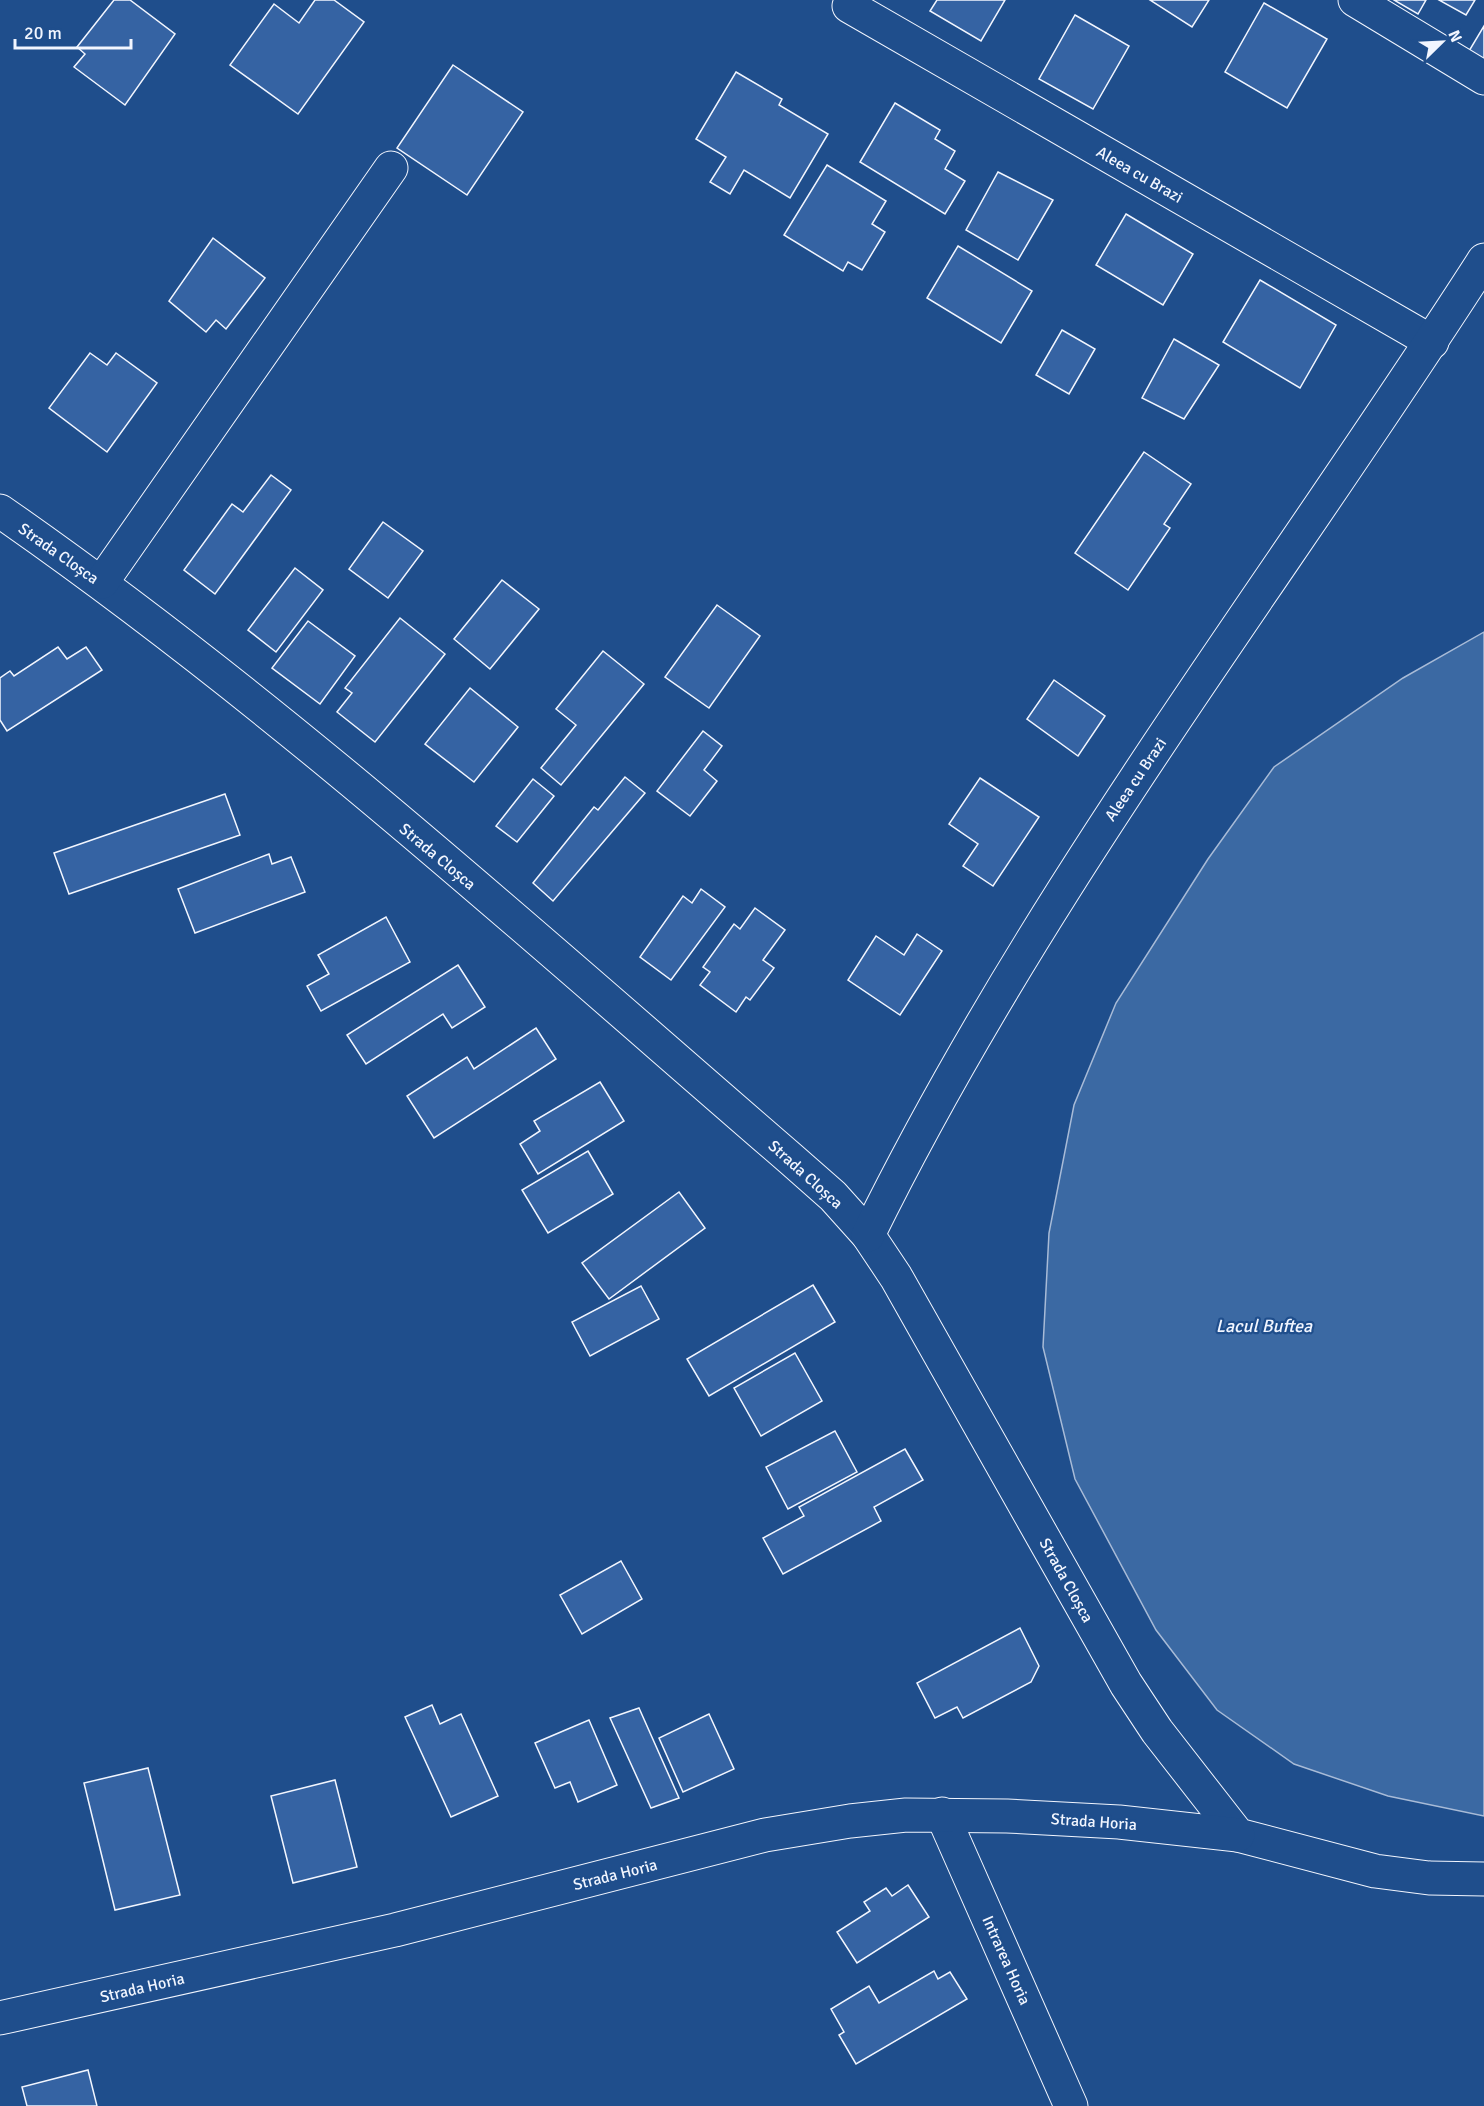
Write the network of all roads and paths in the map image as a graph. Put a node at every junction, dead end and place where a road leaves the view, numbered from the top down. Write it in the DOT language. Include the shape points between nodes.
graph roads {
  1 [pos="1354,0"];
  2 [pos="849,6"];
  3 [pos="1484,78"];
  4 [pos="391,168"];
  5 [pos="1484,260"];
  6 [pos="1432,342"];
  7 [pos="0,512"];
  8 [pos="102,582"];
  9 [pos="868,1234"];
  10 [pos="942,1814"];
  11 [pos="1238,1834"];
  12 [pos="1484,1879"];
  13 [pos="0,2018"];
  14 [pos="1071,2106"];
  1 -- 3 [label="street"];
  2 -- 6 [label="street, Aleea cu Brazi"];
  4 -- 8 [label="street"];
  5 -- 6 [label="street, Aleea cu Brazi"];
  6 -- 9 [label="street, Aleea cu Brazi" via="1106,822 951,1077"];
  7 -- 8 [label="street, Strada Cloșca"];
  8 -- 9 [label="street, Strada Cloșca" via="461,875 791,1159"];
  9 -- 11 [label="street, Strada Cloșca" via="1126,1684 1156,1731"];
  10 -- 11 [label="street, Strada Horia" via="1119,1822"];
  10 -- 13 [label="street, Strada Horia" via="850,1821 765,1835 395,1930"];
  10 -- 14 [label="street, Intrarea Horia"];
  11 -- 12 [label="street" via="1375,1870 1428,1878"];
}
